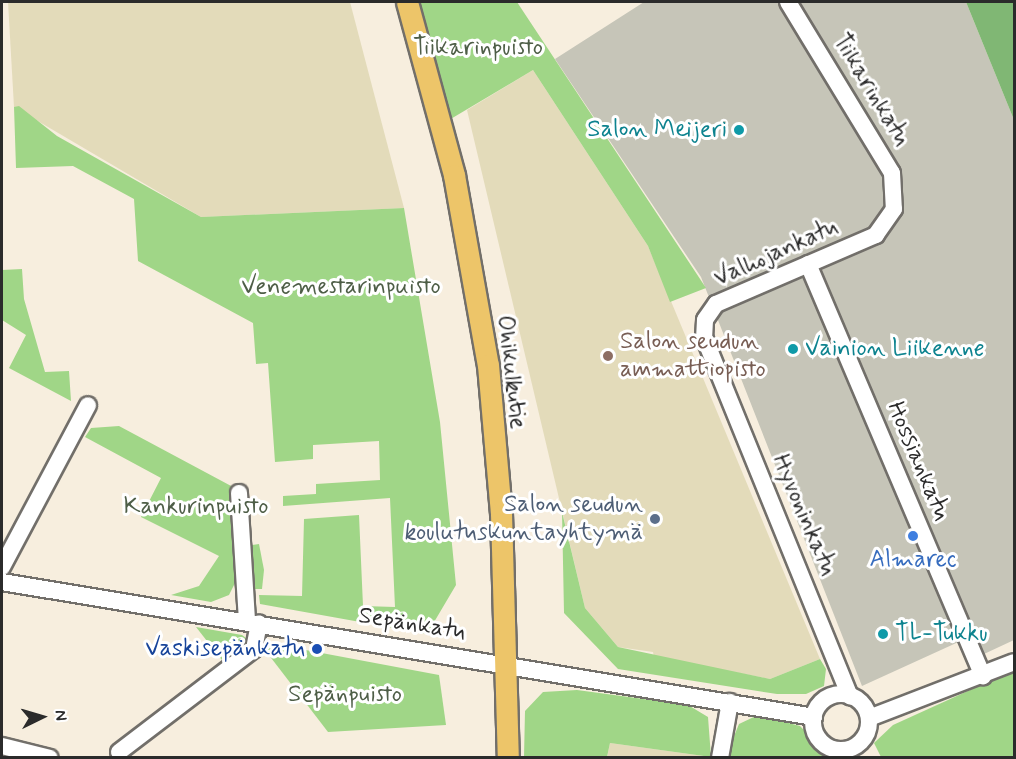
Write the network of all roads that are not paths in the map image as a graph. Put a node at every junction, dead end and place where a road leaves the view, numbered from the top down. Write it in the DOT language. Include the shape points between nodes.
graph roads {
  1 [pos="407,2"];
  2 [pos="788,2"];
  3 [pos="894,209"];
  4 [pos="808,264"];
  5 [pos="709,354"];
  6 [pos="88,405"];
  7 [pos="239,493"];
  8 [pos="2,567"];
  9 [pos="2,582"];
  10 [pos="253,622"];
  11 [pos="1014,662"];
  12 [pos="508,664"];
  13 [pos="983,675"];
  14 [pos="850,696"];
  15 [pos="730,702"];
  16 [pos="813,717"];
  17 [pos="869,718"];
  18 [pos="2,747"];
  19 [pos="119,752"];
  20 [pos="859,752"];
  21 [pos="50,758"];
  22 [pos="508,758"];
  23 [pos="720,758"];
  1 -- 12 [label="main road, Ohikulkutie" via="454,175 488,365"];
  2 -- 3 [label="street, Tiikarinkatu" via="892,173"];
  3 -- 4 [label="street, Valhojankatu" via="876,235"];
  4 -- 5 [label="street, Valhojankatu" via="716,304 705,320"];
  4 -- 13 [label="street, Hossiankatu"];
  5 -- 14 [label="street, Hyvoninkatu"];
  6 -- 8 [label="street"];
  7 -- 10 [label="street"];
  9 -- 10 [label="street, Sepänkatu"];
  10 -- 12 [label="street, Sepänkatu"];
  10 -- 19 [label="street" via="254,649"];
  11 -- 13 [label="street"];
  12 -- 15 [label="street, Sepänkatu"];
  12 -- 22 [label="main road, Ohikulkutie"];
  13 -- 17 [label="street"];
  14 -- 16 [label="street" via="831,696"];
  14 -- 17 [label="street"];
  15 -- 16 [label="street, Sepänkatu"];
  15 -- 23 [label="street"];
  16 -- 20 [label="street" via="821,742 836,750"];
  17 -- 20 [label="street"];
  18 -- 21 [label="street"];
}
